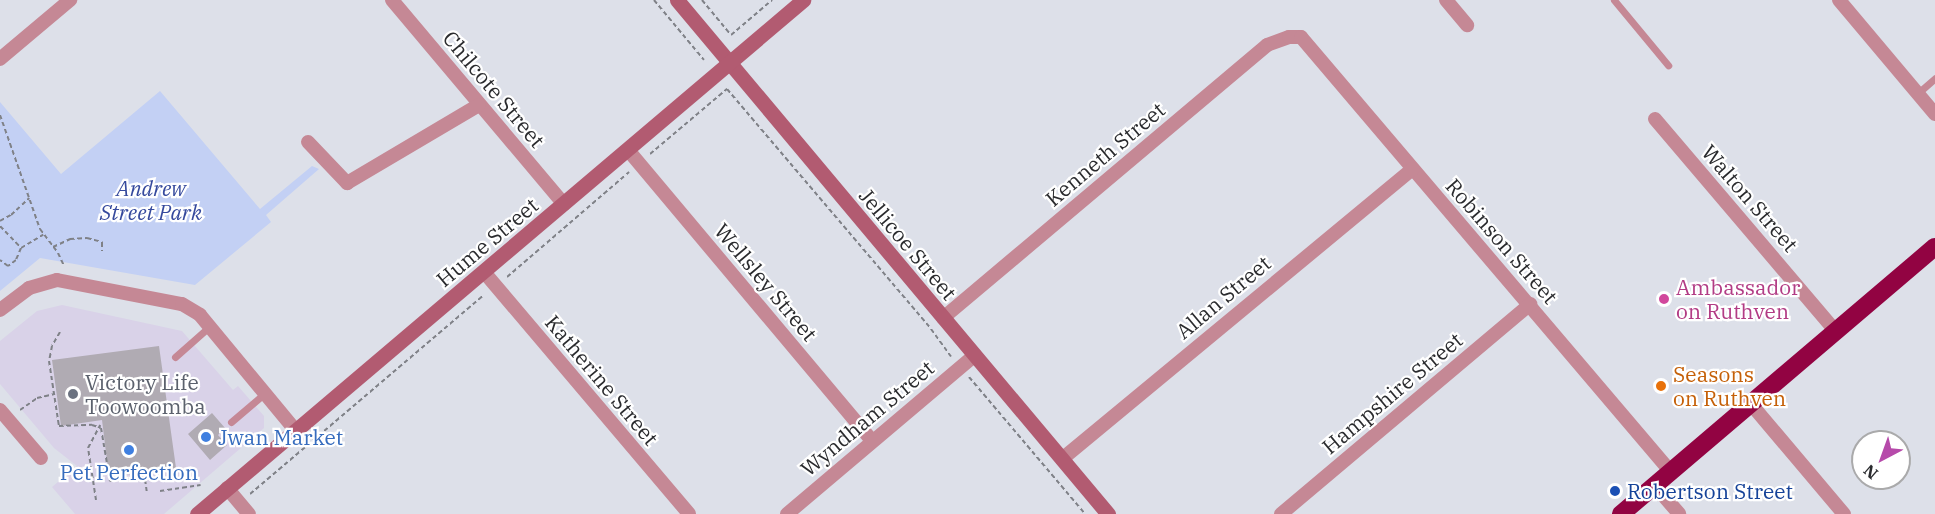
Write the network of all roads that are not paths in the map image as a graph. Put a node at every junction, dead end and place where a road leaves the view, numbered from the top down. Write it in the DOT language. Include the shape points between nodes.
graph roads {
  1 [pos="70,0"];
  2 [pos="392,0"];
  3 [pos="676,0"];
  4 [pos="802,0"];
  5 [pos="1446,0"];
  6 [pos="1614,0"];
  7 [pos="1839,0"];
  8 [pos="1467,25"];
  9 [pos="1301,37"];
  10 [pos="0,59"];
  11 [pos="730,63"];
  12 [pos="1668,65"];
  13 [pos="1935,78"];
  14 [pos="1918,93"];
  15 [pos="479,105"];
  16 [pos="1935,114"];
  17 [pos="1654,119"];
  18 [pos="308,142"];
  19 [pos="628,150"];
  20 [pos="1412,169"];
  21 [pos="564,204"];
  22 [pos="1935,247"];
  23 [pos="484,272"];
  24 [pos="1530,304"];
  25 [pos="0,310"];
  26 [pos="943,318"];
  27 [pos="209,327"];
  28 [pos="1836,332"];
  29 [pos="975,355"];
  30 [pos="175,357"];
  31 [pos="265,393"];
  32 [pos="1751,404"];
  33 [pos="5,415"];
  34 [pos="231,422"];
  35 [pos="295,430"];
  36 [pos="872,441"];
  37 [pos="41,458"];
  38 [pos="1062,459"];
  39 [pos="1671,472"];
  40 [pos="1654,486"];
  41 [pos="227,488"];
  42 [pos="197,514"];
  43 [pos="249,514"];
  44 [pos="689,514"];
  45 [pos="787,514"];
  46 [pos="1108,514"];
  47 [pos="1281,514"];
  48 [pos="1621,514"];
  49 [pos="1679,514"];
  50 [pos="1844,514"];
  1 -- 10 [label="street"];
  2 -- 15 [label="street, Chilcote Street"];
  3 -- 11 [label="street, Jellicoe Street"];
  4 -- 11 [label="street, Hume Street"];
  5 -- 8 [label="street"];
  6 -- 12 [label="lane"];
  7 -- 14 [label="street"];
  9 -- 20 [label="street, Robinson Street"];
  9 -- 26 [label="street, Kenneth Street" via="1267,45"];
  11 -- 19 [label="street, Hume Street"];
  11 -- 26 [label="street, Jellicoe Street"];
  13 -- 14 [label="lane"];
  14 -- 16 [label="street"];
  15 -- 18 [label="street" via="347,183"];
  15 -- 21 [label="street, Chilcote Street"];
  17 -- 28 [label="street, Walton Street"];
  19 -- 21 [label="street, Hume Street"];
  19 -- 36 [label="street, Wellsley Street"];
  20 -- 24 [label="street, Robinson Street"];
  20 -- 38 [label="street, Allan Street"];
  21 -- 23 [label="street, Hume Street"];
  22 -- 28 [label="highway"];
  23 -- 35 [label="street, Hume Street"];
  23 -- 44 [label="street, Katherine Street"];
  24 -- 39 [label="street, Robinson Street"];
  24 -- 47 [label="street, Hampshire Street"];
  25 -- 27 [label="street" via="28,288 47,281 64,281 182,303"];
  26 -- 29 [label="street, Jellicoe Street"];
  27 -- 30 [label="lane"];
  27 -- 31 [label="street"];
  28 -- 32 [label="highway"];
  29 -- 36 [label="street, Wyndham Street"];
  29 -- 38 [label="street, Jellicoe Street"];
  31 -- 34 [label="lane"];
  31 -- 35 [label="street"];
  32 -- 39 [label="highway"];
  32 -- 50 [label="street"];
  33 -- 37 [label="street"];
  35 -- 41 [label="street, Hume Street"];
  36 -- 45 [label="street, Wyndham Street"];
  38 -- 46 [label="street, Jellicoe Street"];
  39 -- 40 [label="highway"];
  40 -- 48 [label="highway"];
  40 -- 49 [label="street"];
  41 -- 42 [label="street, Hume Street"];
  41 -- 43 [label="street"];
}
